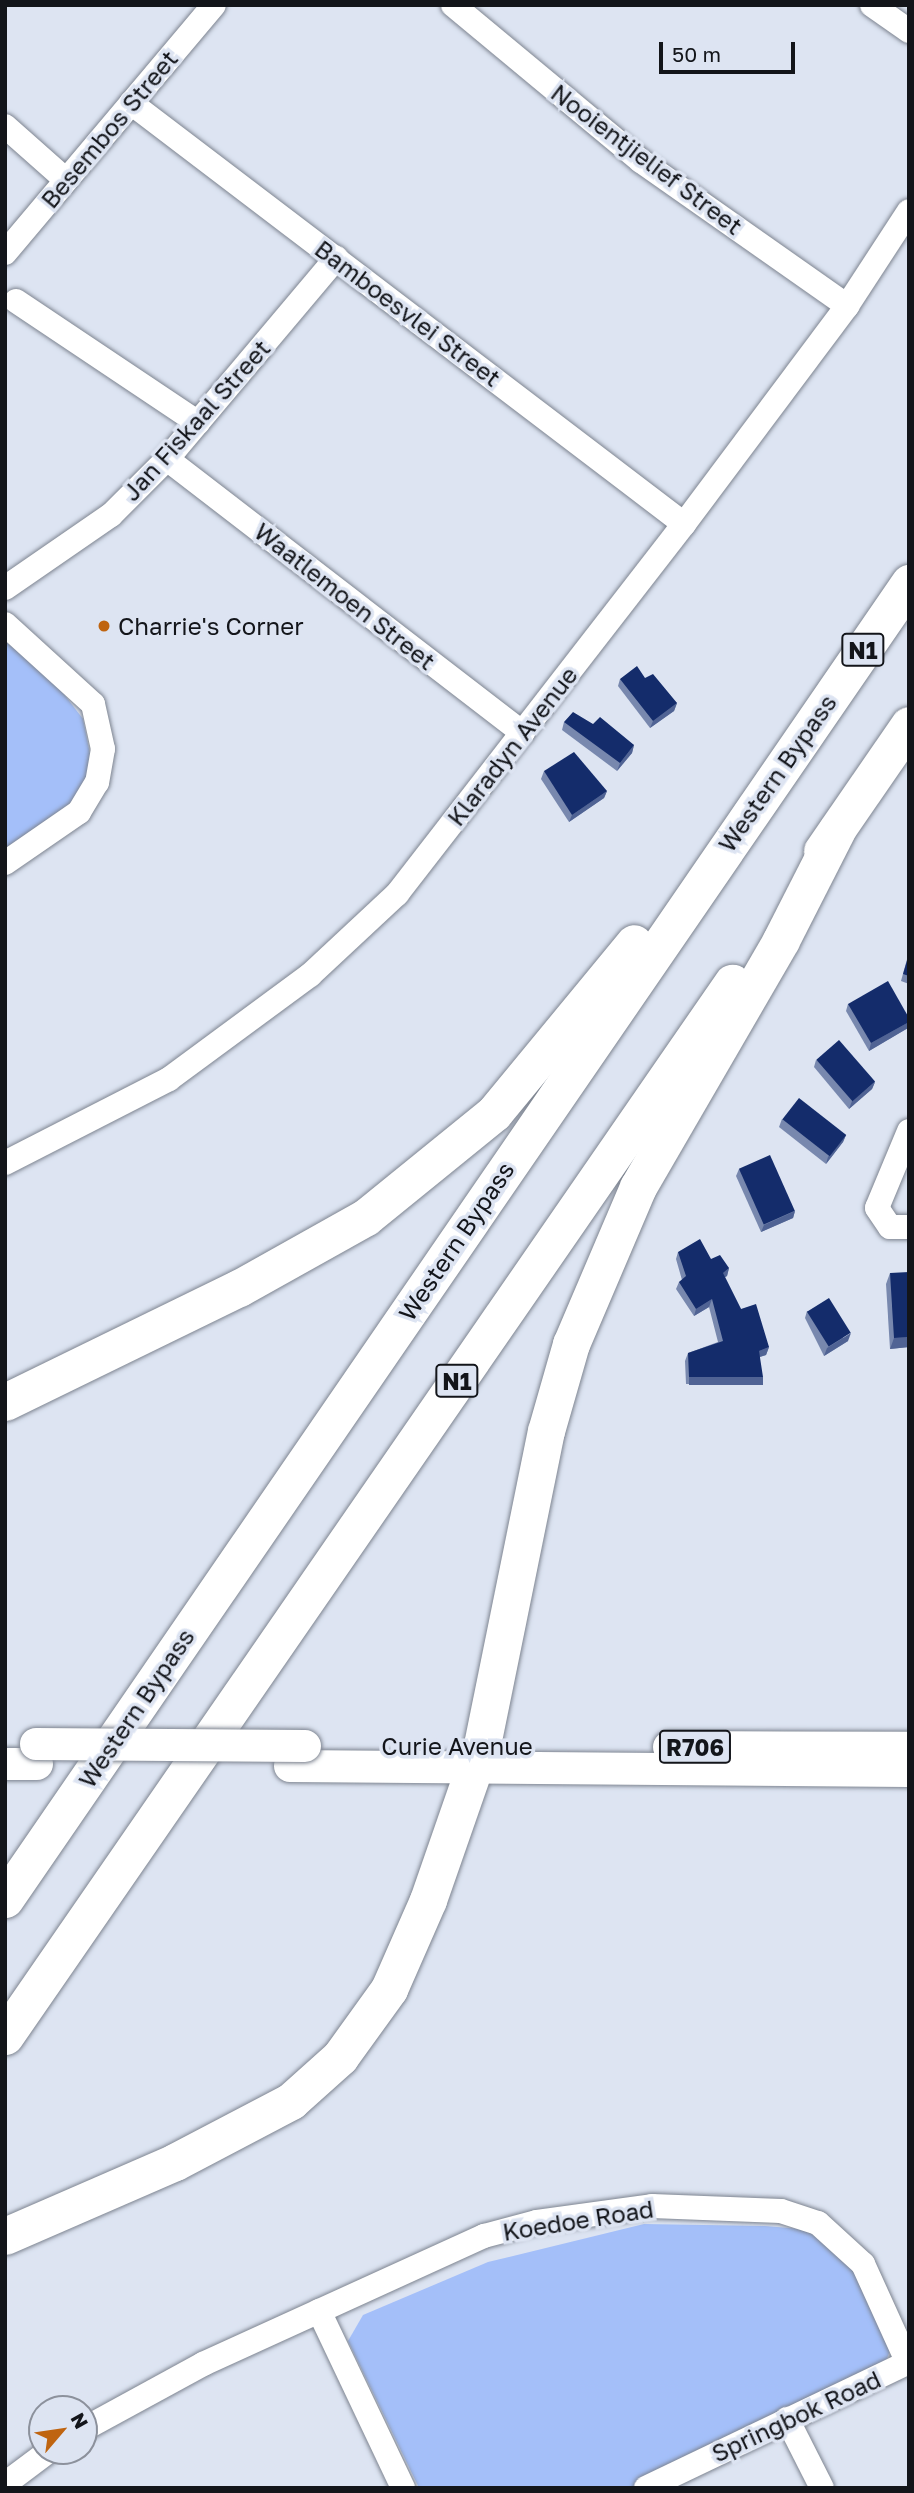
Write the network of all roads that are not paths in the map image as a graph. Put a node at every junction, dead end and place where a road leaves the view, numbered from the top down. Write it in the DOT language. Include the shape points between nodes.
graph roads {
  1 [pos="214,5"];
  2 [pos="453,5"];
  3 [pos="872,5"];
  4 [pos="909,31"];
  5 [pos="131,103"];
  6 [pos="5,126"];
  7 [pos="66,180"];
  8 [pos="909,211"];
  9 [pos="5,253"];
  10 [pos="336,258"];
  11 [pos="16,301"];
  12 [pos="847,306"];
  13 [pos="198,423"];
  14 [pos="167,459"];
  15 [pos="684,524"];
  16 [pos="909,583"];
  17 [pos="5,588"];
  18 [pos="5,624"];
  19 [pos="817,716"];
  20 [pos="909,725"];
  21 [pos="523,733"];
  22 [pos="837,830"];
  23 [pos="5,863"];
  24 [pos="909,1131"];
  25 [pos="5,1163"];
  26 [pos="909,1227"];
  27 [pos="5,1402"];
  28 [pos="909,1748"];
  29 [pos="26,1751"];
  30 [pos="478,1756"];
  31 [pos="5,1764"];
  32 [pos="909,1772"];
  33 [pos="5,1899"];
  34 [pos="5,2036"];
  35 [pos="5,2236"];
  36 [pos="319,2311"];
  37 [pos="908,2363"];
  38 [pos="787,2419"];
  39 [pos="98,2421"];
  40 [pos="30,2465"];
  41 [pos="5,2484"];
  42 [pos="403,2488"];
  43 [pos="646,2488"];
  44 [pos="822,2488"];
  1 -- 5 [label="street, Besembos Street"];
  2 -- 12 [label="street, Nooientjielief Street" via="641,161"];
  3 -- 4 [label="street"];
  5 -- 7 [label="street, Besembos Street"];
  5 -- 10 [label="street, Bamboesvlei Street"];
  6 -- 7 [label="street"];
  7 -- 9 [label="street, Besembos Street"];
  8 -- 12 [label="street, Klaradyn Avenue"];
  10 -- 13 [label="street, Jan Fiskaal Street"];
  10 -- 15 [label="street, Bamboesvlei Street"];
  11 -- 13 [label="street"];
  12 -- 15 [label="street, Klaradyn Avenue"];
  13 -- 14 [label="street, Jan Fiskaal Street"];
  14 -- 17 [label="street, Jan Fiskaal Street" via="111,515"];
  14 -- 21 [label="street, Waatlemoen Street"];
  15 -- 21 [label="street, Klaradyn Avenue"];
  16 -- 19 [label="highway, Western Bypass / N1"];
  18 -- 23 [label="street" via="93,704 103,749 97,782 79,812"];
  19 -- 27 [label="highway" via="494,1113 427,1172 295,1258"];
  19 -- 33 [label="highway, Western Bypass / N1"];
  20 -- 22 [label="highway, N1"];
  21 -- 25 [label="street, Klaradyn Avenue" via="397,894 310,975 169,1079"];
  22 -- 30 [label="highway" via="781,940 638,1187 580,1320 546,1431"];
  22 -- 34 [label="highway, N1"];
  24 -- 26 [label="street" via="877,1208 890,1227"];
  28 -- 30 [label="main road, Curie Avenue / R706"];
  29 -- 30 [label="main road, Curie Avenue / R706"];
  29 -- 31 [label="main road, Curie Avenue / R706"];
  30 -- 32 [label="main road, Curie Avenue / R706"];
  30 -- 35 [label="highway" via="428,1900 389,1989 318,2080 258,2122"];
  36 -- 37 [label="street, Koedoe Road" via="484,2236 537,2222 652,2206 733,2207 818,2223 847,2243"];
  36 -- 39 [label="street, Koedoe Road" via="202,2364"];
  36 -- 42 [label="street"];
  37 -- 38 [label="street, Springbok Road"];
  38 -- 43 [label="street, Springbok Road"];
  38 -- 44 [label="street"];
  40 -- 41 [label="street"];
}
